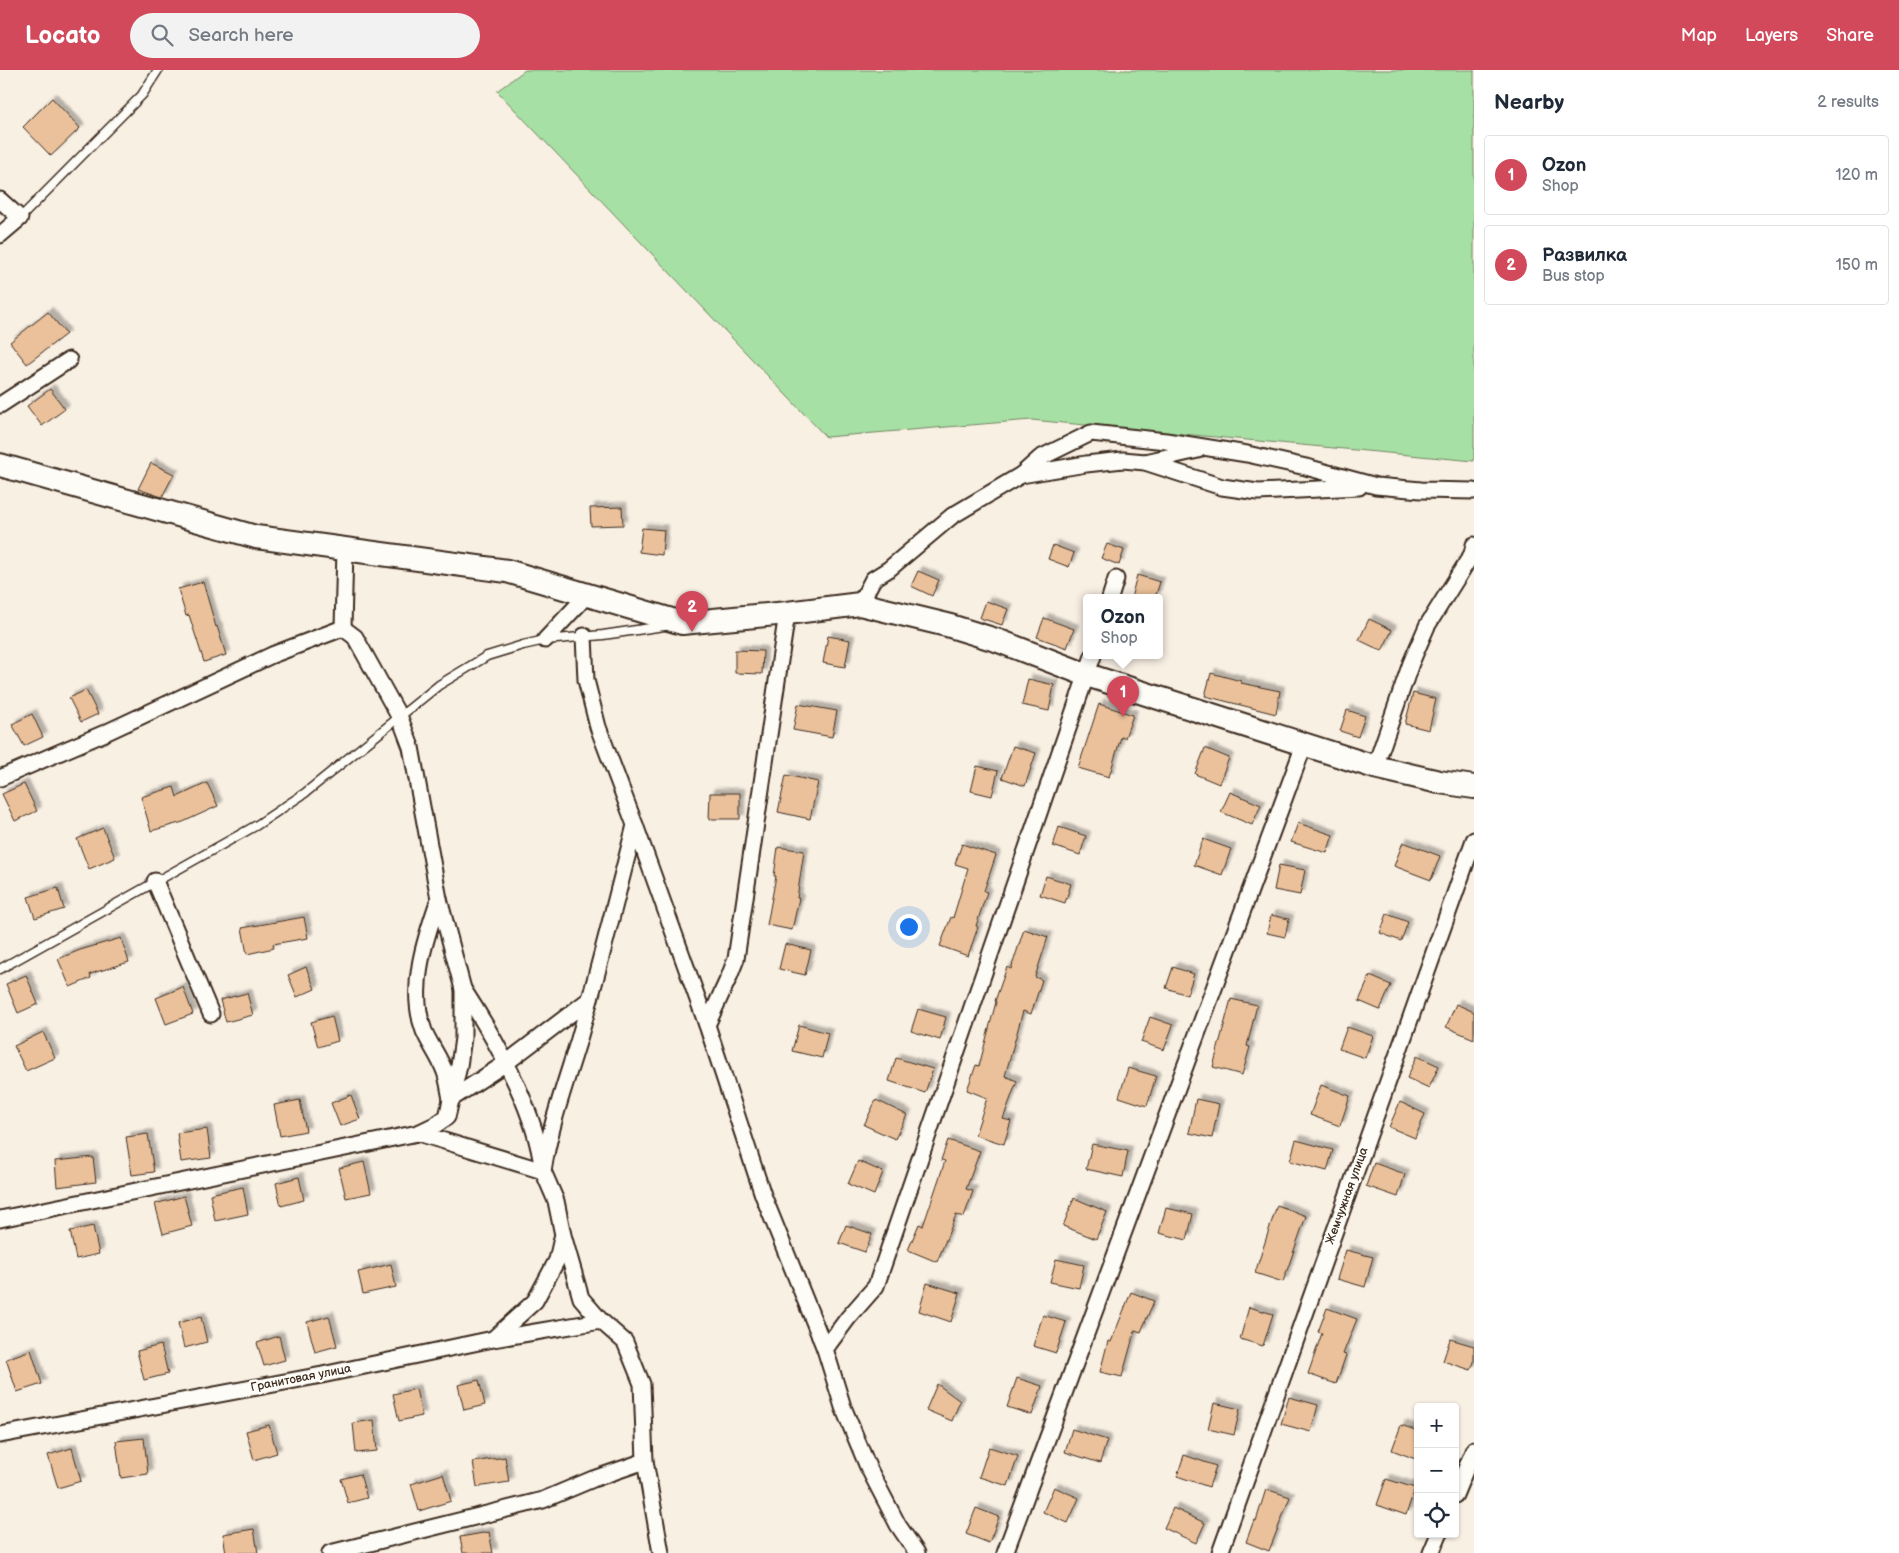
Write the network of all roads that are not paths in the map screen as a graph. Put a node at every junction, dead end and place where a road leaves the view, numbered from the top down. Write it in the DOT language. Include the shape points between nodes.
graph roads {
  1 [pos="158,70"];
  2 [pos="0,200"];
  3 [pos="20,218"];
  4 [pos="0,235"];
  5 [pos="69,360"];
  6 [pos="0,404"];
  7 [pos="1206,448"];
  8 [pos="1145,462"];
  9 [pos="0,465"];
  10 [pos="1021,475"];
  11 [pos="1376,486"];
  12 [pos="1474,491"];
  13 [pos="345,549"];
  14 [pos="1474,551"];
  15 [pos="1116,579"];
  16 [pos="588,594"];
  17 [pos="1111,594"];
  18 [pos="860,604"];
  19 [pos="787,613"];
  20 [pos="682,623"];
  21 [pos="343,628"];
  22 [pos="584,636"];
  23 [pos="545,640"];
  24 [pos="1090,666"];
  25 [pos="400,718"];
  26 [pos="1304,745"];
  27 [pos="1376,766"];
  28 [pos="0,778"];
  29 [pos="1474,787"];
  30 [pos="635,825"];
  31 [pos="1474,840"];
  32 [pos="155,881"];
  33 [pos="438,899"];
  34 [pos="0,969"];
  35 [pos="463,989"];
  36 [pos="590,999"];
  37 [pos="211,1014"];
  38 [pos="707,1025"];
  39 [pos="506,1063"];
  40 [pos="451,1099"];
  41 [pos="418,1133"];
  42 [pos="543,1170"];
  43 [pos="0,1219"];
  44 [pos="563,1235"];
  45 [pos="601,1321"];
  46 [pos="493,1339"];
  47 [pos="825,1349"];
  48 [pos="0,1435"];
  49 [pos="1474,1449"];
  50 [pos="646,1461"];
  51 [pos="1455,1493"];
  52 [pos="1437,1538"];
  53 [pos="330,1553"];
  54 [pos="661,1553"];
  55 [pos="917,1553"];
  56 [pos="1005,1553"];
  57 [pos="1220,1553"];
  58 [pos="1431,1553"];
  1 -- 3 [label="lane" via="142,96"];
  2 -- 3 [label="street"];
  3 -- 4 [label="street"];
  5 -- 6 [label="street"];
  7 -- 8 [label="street"];
  7 -- 10 [label="street" via="1090,433 1040,458"];
  7 -- 11 [label="street" via="1264,458"];
  8 -- 10 [label="street" via="1123,460"];
  8 -- 11 [label="street" via="1222,487 1258,492"];
  9 -- 13 [label="street" via="256,537"];
  10 -- 18 [label="street" via="952,516 873,579"];
  11 -- 12 [label="street"];
  13 -- 16 [label="street" via="507,571"];
  13 -- 21 [label="street"];
  14 -- 27 [label="street" via="1427,626"];
  15 -- 17 [label="street"];
  16 -- 20 [label="street"];
  16 -- 23 [label="street"];
  18 -- 19 [label="street"];
  18 -- 24 [label="street"];
  19 -- 20 [label="street"];
  19 -- 38 [label="street" via="736,959"];
  20 -- 22 [label="lane"];
  21 -- 25 [label="street" via="355,638"];
  21 -- 28 [label="street" via="272,656"];
  22 -- 23 [label="lane"];
  22 -- 30 [label="street" via="586,680 598,727"];
  23 -- 25 [label="lane" via="487,656 439,685"];
  24 -- 26 [label="street"];
  24 -- 47 [label="street" via="876,1286"];
  25 -- 32 [label="lane" via="304,793 257,825"];
  25 -- 33 [label="street" via="411,747"];
  26 -- 27 [label="street"];
  26 -- 56 [label="street"];
  27 -- 29 [label="street"];
  30 -- 36 [label="street"];
  30 -- 38 [label="street"];
  31 -- 57 [label="street, Жемчужная улица"];
  32 -- 34 [label="lane"];
  32 -- 37 [label="street"];
  33 -- 35 [label="street"];
  33 -- 40 [label="street" via="427,934 419,978 418,1008 424,1031 446,1072"];
  35 -- 39 [label="street"];
  35 -- 40 [label="street" via="463,1038"];
  36 -- 39 [label="street"];
  36 -- 42 [label="street" via="550,1130"];
  38 -- 47 [label="street" via="763,1195"];
  39 -- 40 [label="street"];
  39 -- 42 [label="street" via="529,1114"];
  40 -- 41 [label="street" via="447,1117"];
  41 -- 42 [label="street"];
  41 -- 43 [label="street"];
  42 -- 44 [label="street" via="556,1201"];
  44 -- 45 [label="street" via="581,1298"];
  44 -- 46 [label="street" via="557,1260 535,1301"];
  45 -- 46 [label="street, Гранитовая улица"];
  45 -- 50 [label="street" via="625,1342 642,1384"];
  46 -- 48 [label="street, Гранитовая улица" via="322,1375"];
  47 -- 55 [label="street" via="843,1406 868,1467 898,1525"];
  49 -- 51 [label="street"];
  50 -- 53 [label="street" via="544,1500"];
  50 -- 54 [label="street"];
  52 -- 58 [label="street"];
}
